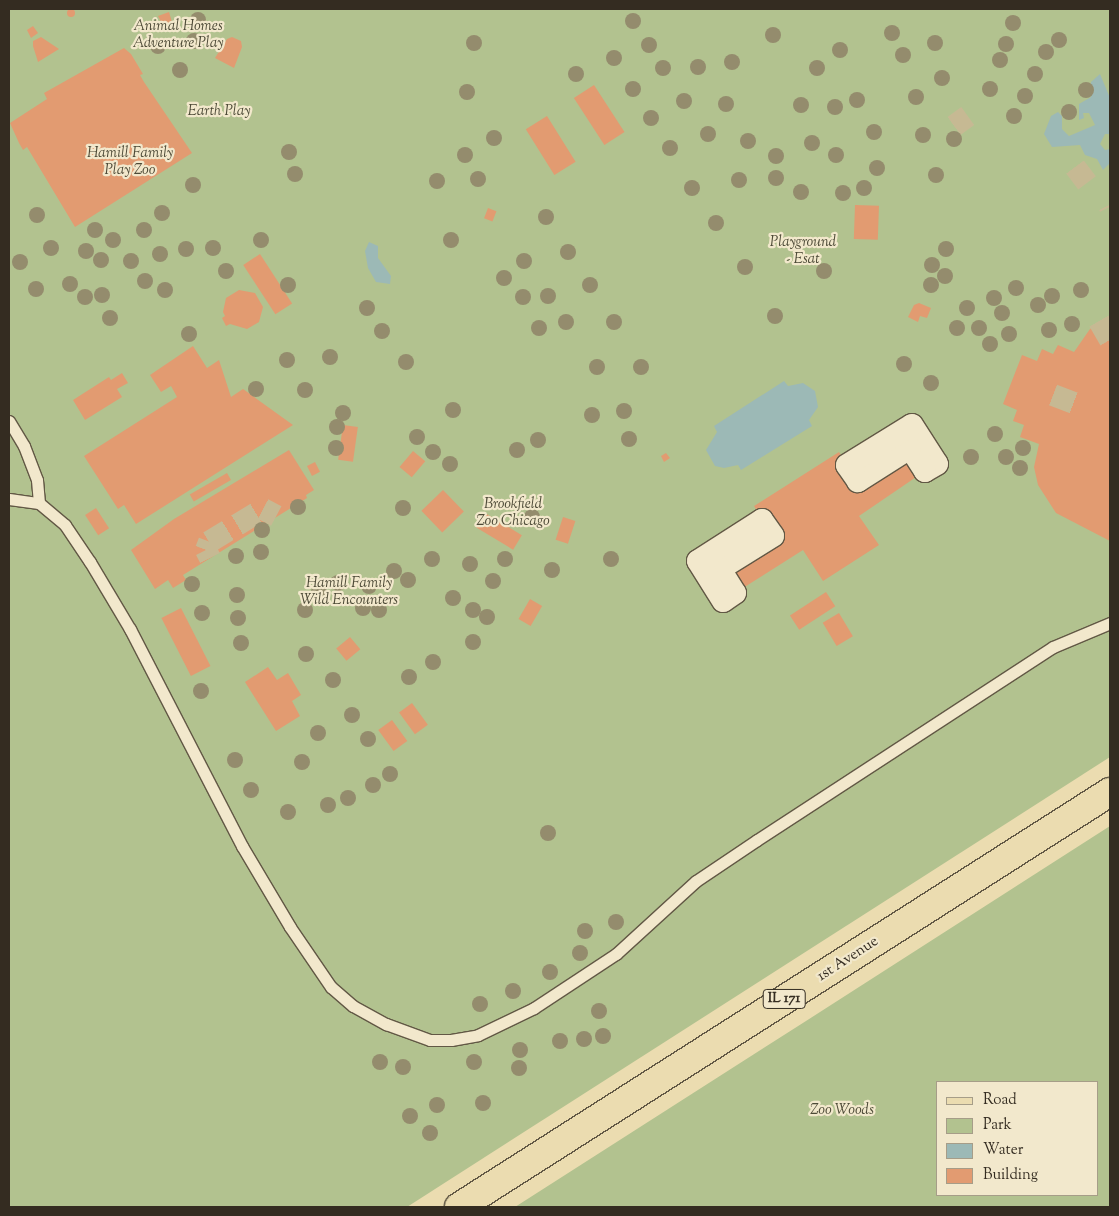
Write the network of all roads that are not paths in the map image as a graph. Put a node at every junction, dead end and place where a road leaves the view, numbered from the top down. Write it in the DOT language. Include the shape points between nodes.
graph roads {
  1 [pos="9,421"];
  2 [pos="9,499"];
  3 [pos="39,503"];
  4 [pos="1110,623"];
  5 [pos="1110,792"];
  6 [pos="459,1207"];
  1 -- 3 [label="lane" via="24,446 37,480"];
  2 -- 3 [label="lane"];
  3 -- 4 [label="lane" via="65,525 101,580 135,637 242,846 331,987 353,1006 386,1024 430,1040 478,1035 534,1008 616,954 696,881 757,840 1053,648"];
  5 -- 6 [label="main road, 1st Avenue / IL 171"];
}
